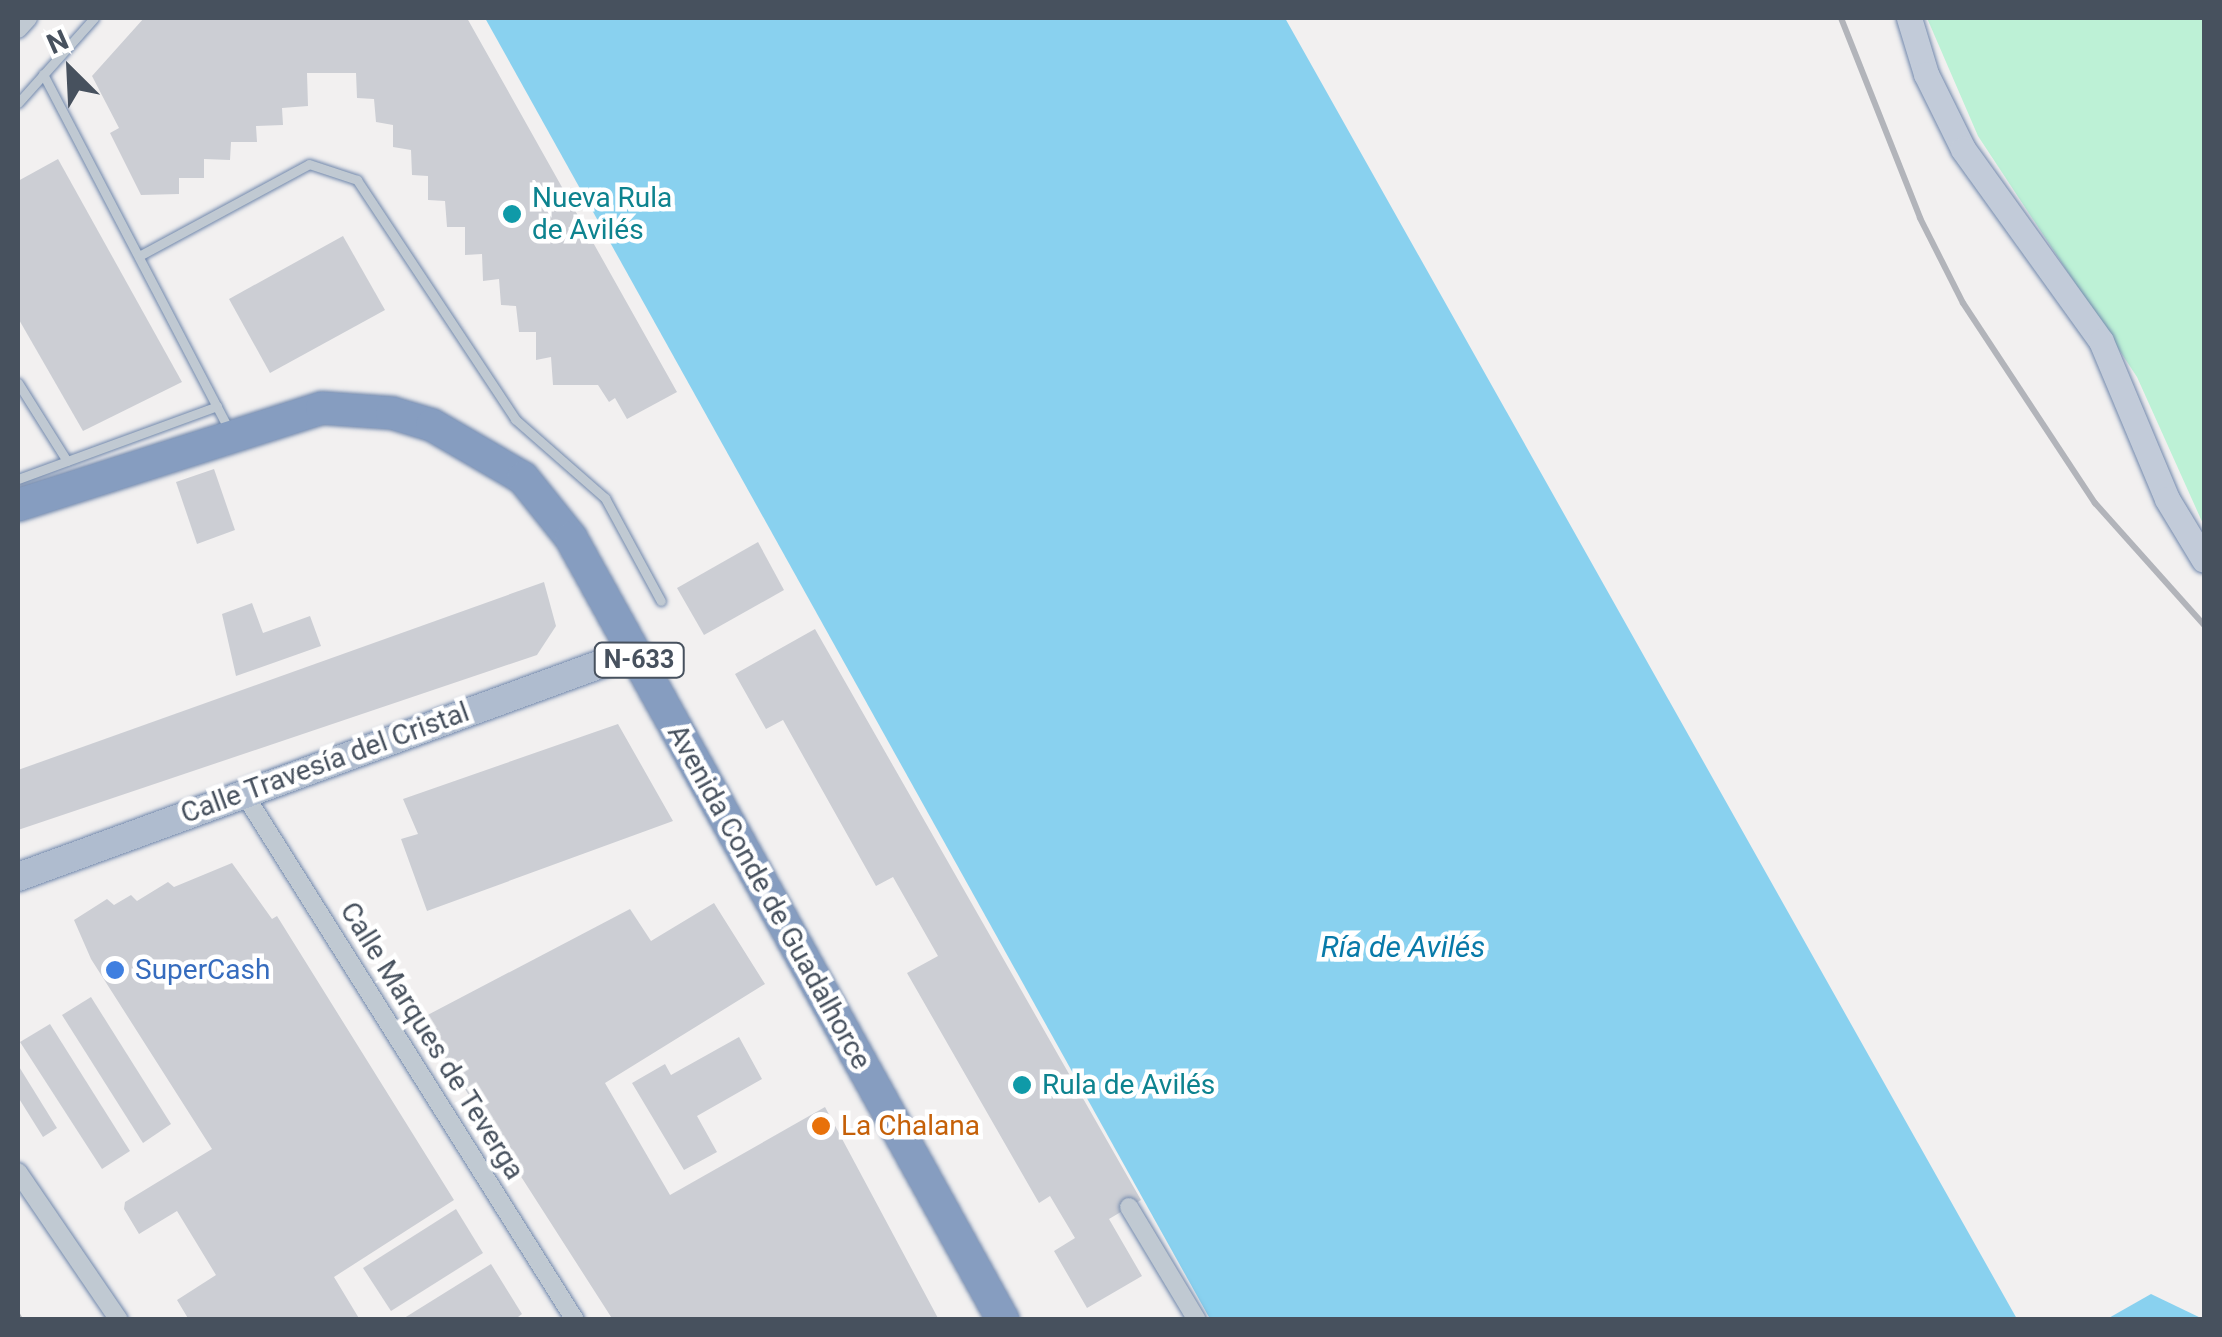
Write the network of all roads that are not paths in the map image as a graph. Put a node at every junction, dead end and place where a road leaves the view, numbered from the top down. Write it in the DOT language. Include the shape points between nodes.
graph roads {
  1 [pos="28,18"];
  2 [pos="94,18"];
  3 [pos="1909,18"];
  4 [pos="18,29"];
  5 [pos="44,74"];
  6 [pos="18,103"];
  7 [pos="139,256"];
  8 [pos="18,384"];
  9 [pos="224,421"];
  10 [pos="67,461"];
  11 [pos="18,479"];
  12 [pos="18,505"];
  13 [pos="2204,560"];
  14 [pos="661,601"];
  15 [pos="634,652"];
  16 [pos="243,792"];
  17 [pos="18,877"];
  18 [pos="18,1172"];
  19 [pos="1128,1208"];
  20 [pos="994,1317"];
  21 [pos="118,1320"];
  22 [pos="575,1320"];
  23 [pos="1197,1320"];
  1 -- 4 [label="street"];
  2 -- 5 [label="lane"];
  3 -- 13 [label="street" via="1926,74 1963,149 2101,341 2167,498"];
  5 -- 6 [label="lane"];
  5 -- 7 [label="lane"];
  7 -- 9 [label="lane"];
  7 -- 14 [label="lane" via="309,164 357,180 514,419 605,498"];
  8 -- 10 [label="lane"];
  9 -- 10 [label="lane, Avenida Conde de Guadalhorce"];
  9 -- 12 [label="highway, Avenida Conde de Guadalhorce / N-633"];
  9 -- 15 [label="highway, Avenida Conde de Guadalhorce / N-633" via="322,408 392,413 474,446 523,478 571,538"];
  10 -- 11 [label="lane, Avenida Conde de Guadalhorce"];
  15 -- 16 [label="main road, Calle Travesía del Cristal"];
  15 -- 20 [label="highway, Avenida Conde de Guadalhorce / N-633"];
  16 -- 17 [label="main road, Calle Travesía del Cristal"];
  16 -- 22 [label="street, Calle Marques de Teverga"];
  18 -- 21 [label="street"];
  19 -- 23 [label="street"];
}
